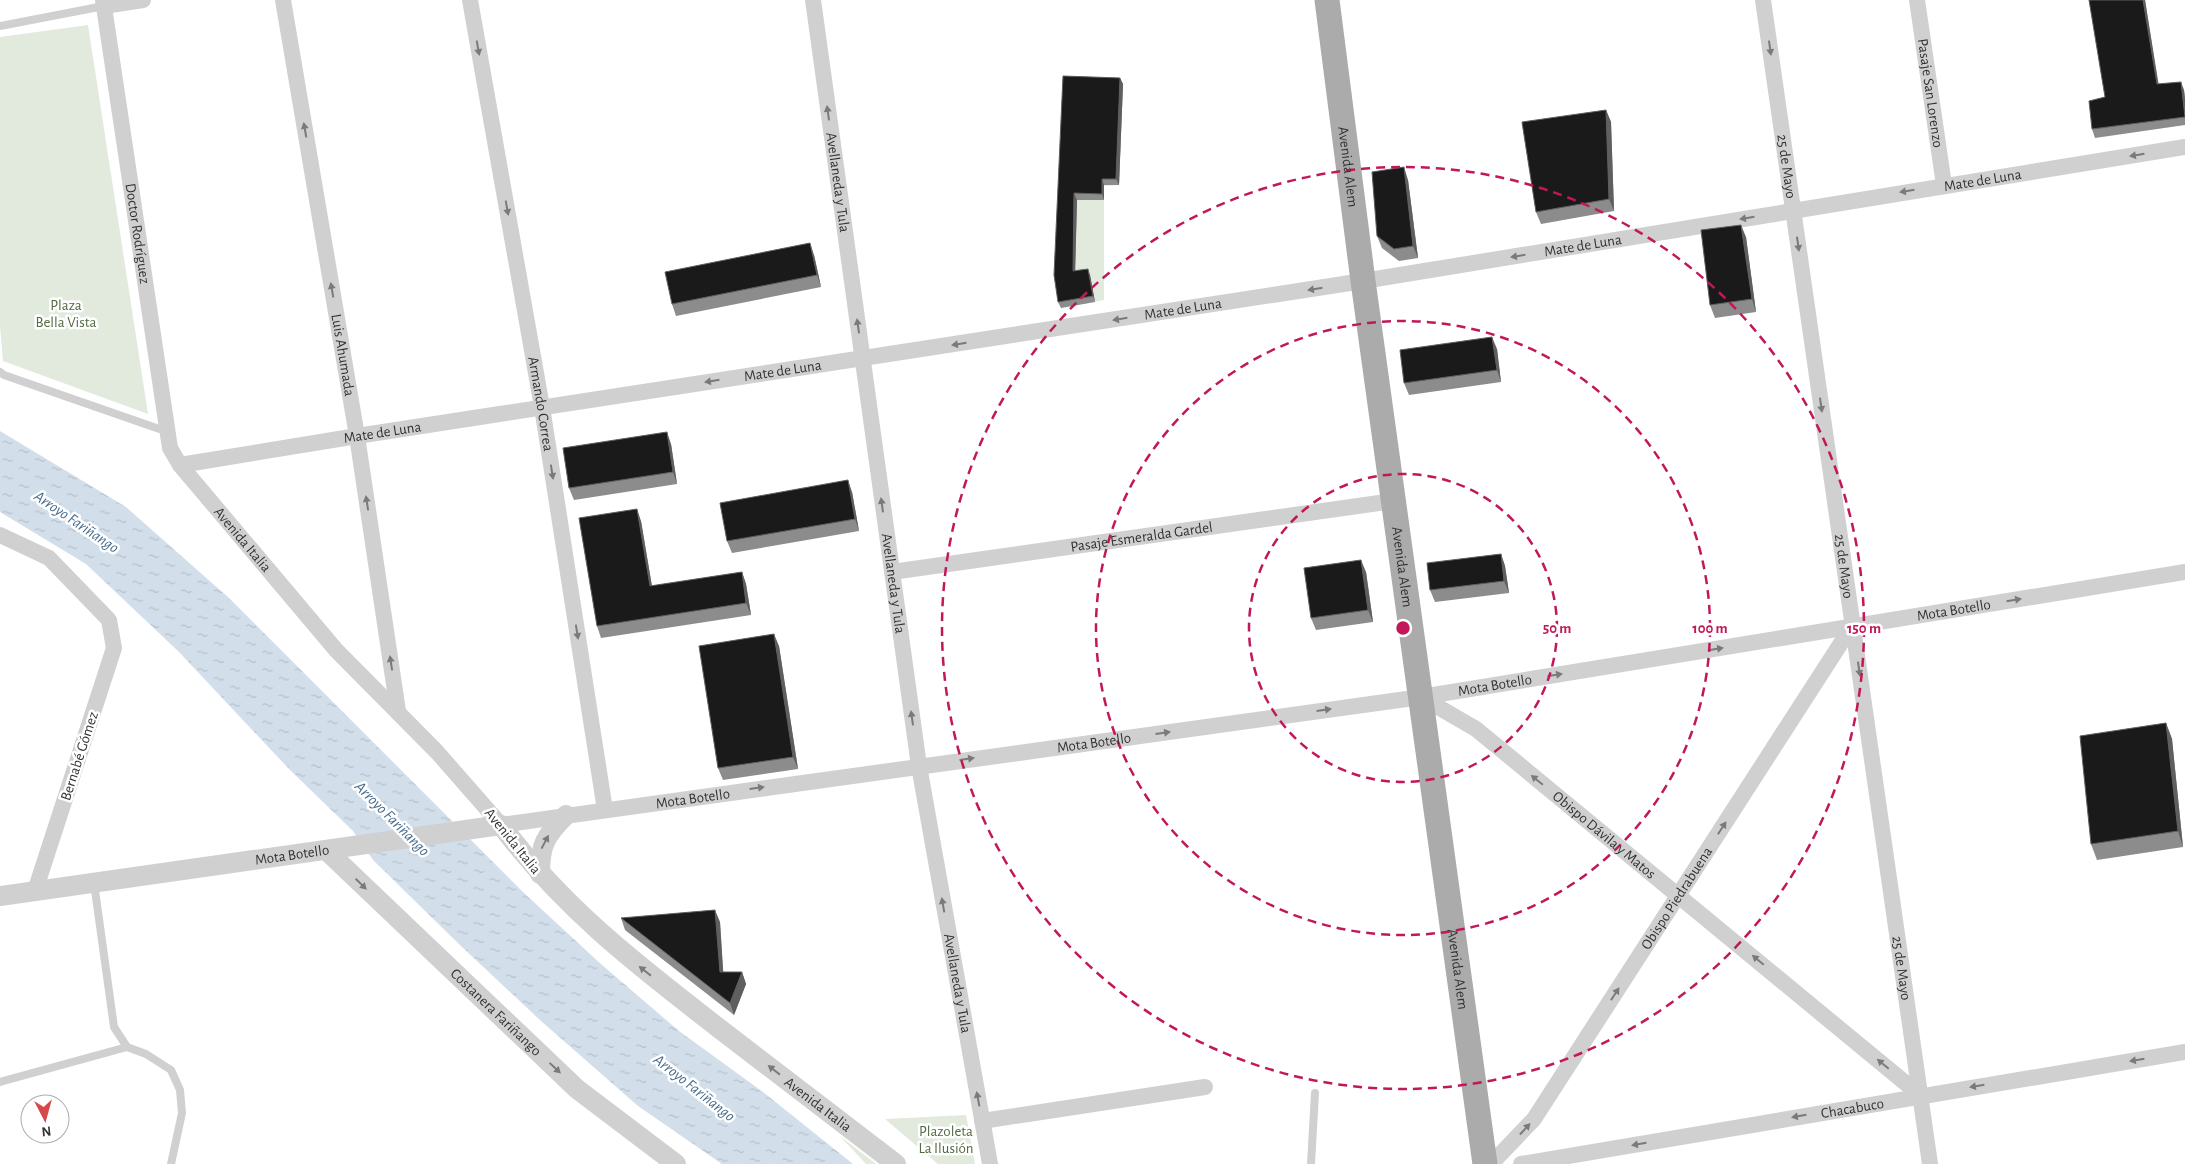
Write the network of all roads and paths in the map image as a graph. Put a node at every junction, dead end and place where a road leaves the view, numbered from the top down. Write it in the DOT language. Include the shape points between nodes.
graph roads {
  1 [pos="143,0"];
  2 [pos="283,0"];
  3 [pos="470,0"];
  4 [pos="813,0"];
  5 [pos="1327,0"];
  6 [pos="1763,0"];
  7 [pos="1917,0"];
  8 [pos="104,3"];
  9 [pos="0,26"];
  10 [pos="2185,147"];
  11 [pos="1944,185"];
  12 [pos="1794,210"];
  13 [pos="1363,281"];
  14 [pos="862,358"];
  15 [pos="0,372"];
  16 [pos="542,407"];
  17 [pos="168,432"];
  18 [pos="357,436"];
  19 [pos="180,465"];
  20 [pos="1393,501"];
  21 [pos="0,534"];
  22 [pos="892,572"];
  23 [pos="2185,572"];
  24 [pos="1852,626"];
  25 [pos="1421,697"];
  26 [pos="398,711"];
  27 [pos="919,766"];
  28 [pos="604,810"];
  29 [pos="566,815"];
  30 [pos="501,825"];
  31 [pos="326,850"];
  32 [pos="540,874"];
  33 [pos="94,883"];
  34 [pos="35,891"];
  35 [pos="1679,895"];
  36 [pos="0,896"];
  37 [pos="126,1047"];
  38 [pos="2185,1052"];
  39 [pos="0,1082"];
  40 [pos="1205,1087"];
  41 [pos="1315,1092"];
  42 [pos="1920,1095"];
  43 [pos="982,1121"];
  44 [pos="171,1164"];
  45 [pos="676,1164"];
  46 [pos="896,1164"];
  47 [pos="990,1164"];
  48 [pos="1311,1164"];
  49 [pos="1485,1164"];
  50 [pos="1491,1164"];
  51 [pos="1521,1164"];
  52 [pos="1930,1164"];
  1 -- 8 [label="street"];
  18 -- 2 [label="street, Luis Ahumada, one-way"];
  3 -- 16 [label="street, Armando Correa, one-way"];
  14 -- 4 [label="street, Avellaneda y Tula, one-way"];
  5 -- 13 [label="main road, Avenida Alem"];
  6 -- 12 [label="street, 25 de Mayo, one-way"];
  7 -- 11 [label="street, Pasaje San Lorenzo"];
  8 -- 9 [label="lane"];
  8 -- 17 [label="street, Doctor Rodríguez"];
  10 -- 11 [label="street, Mate de Luna, one-way"];
  11 -- 12 [label="street, Mate de Luna, one-way"];
  12 -- 13 [label="street, Mate de Luna, one-way"];
  12 -- 24 [label="street, 25 de Mayo, one-way"];
  13 -- 14 [label="street, Mate de Luna, one-way"];
  13 -- 20 [label="main road, Avenida Alem"];
  14 -- 16 [label="street, Mate de Luna, one-way"];
  22 -- 14 [label="street, Avellaneda y Tula, one-way"];
  15 -- 17 [label="lane"];
  16 -- 18 [label="street, Mate de Luna"];
  16 -- 28 [label="street, Armando Correa, one-way"];
  17 -- 19 [label="street, Doctor Rodríguez" via="170,448"];
  18 -- 19 [label="street, Mate de Luna"];
  26 -- 18 [label="street, Luis Ahumada, one-way"];
  19 -- 26 [label="street, Avenida Italia" via="336,650"];
  20 -- 22 [label="street, Pasaje Esmeralda Gardel"];
  20 -- 25 [label="main road, Avenida Alem"];
  21 -- 34 [label="street, Bernabé Gómez" via="49,558 110,620 114,648"];
  27 -- 22 [label="street, Avellaneda y Tula, one-way"];
  24 -- 23 [label="street, Mota Botello, one-way"];
  25 -- 24 [label="street, Mota Botello, one-way"];
  35 -- 24 [label="street, Obispo Piedrabuena, one-way"];
  24 -- 42 [label="street, 25 de Mayo, one-way"];
  27 -- 25 [label="street, Mota Botello, one-way"];
  35 -- 25 [label="street, Obispo Dávila y Matos, one-way" via="1476,729"];
  25 -- 49 [label="main road, Avenida Alem"];
  26 -- 30 [label="street, Avenida Italia"];
  28 -- 27 [label="street, Mota Botello, one-way"];
  43 -- 27 [label="street, Avellaneda y Tula, one-way"];
  28 -- 29 [label="street, Mota Botello"];
  29 -- 30 [label="street, Mota Botello"];
  32 -- 29 [label="street, one-way" via="540,851 552,829"];
  30 -- 31 [label="street, Mota Botello"];
  30 -- 32 [label="street, Avenida Italia"];
  31 -- 33 [label="street, Mota Botello"];
  31 -- 45 [label="street, Costanera Fariñango, one-way" via="577,1089"];
  46 -- 32 [label="street, Avenida Italia, one-way" via="631,960"];
  33 -- 34 [label="street, Mota Botello"];
  33 -- 37 [label="lane" via="114,1027"];
  34 -- 36 [label="street, Mota Botello"];
  42 -- 35 [label="street, Obispo Dávila y Matos, one-way"];
  50 -- 35 [label="street, Obispo Piedrabuena, one-way" via="1534,1119"];
  37 -- 39 [label="lane"];
  37 -- 44 [label="lane" via="146,1054 171,1070 180,1090 182,1113"];
  38 -- 42 [label="street, Chacabuco, one-way"];
  40 -- 43 [label="street"];
  41 -- 48 [label="lane"];
  42 -- 51 [label="street, Chacabuco, one-way"];
  42 -- 52 [label="street, 25 de Mayo"];
  43 -- 47 [label="street, Avellaneda y Tula"];
}
